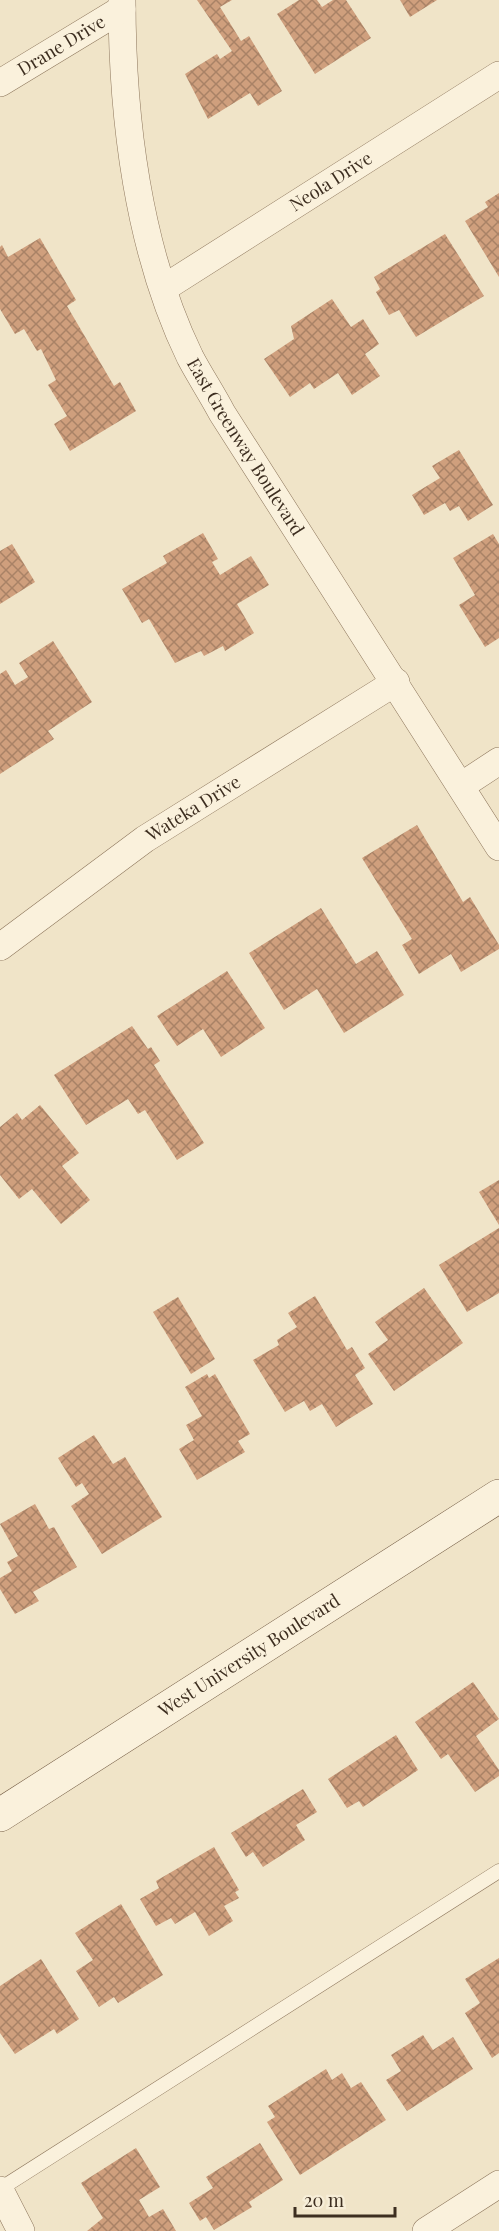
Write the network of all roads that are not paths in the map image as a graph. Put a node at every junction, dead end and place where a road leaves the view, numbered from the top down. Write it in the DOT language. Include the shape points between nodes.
graph roads {
  1 [pos="122,4"];
  2 [pos="499,75"];
  3 [pos="0,83"];
  4 [pos="164,288"];
  5 [pos="396,682"];
  6 [pos="499,761"];
  7 [pos="461,786"];
  8 [pos="499,847"];
  9 [pos="0,946"];
  10 [pos="499,1496"];
  11 [pos="0,1815"];
  12 [pos="499,1871"];
  13 [pos="499,2184"];
  14 [pos="0,2189"];
  15 [pos="21,2231"];
  16 [pos="426,2231"];
  1 -- 3 [label="street, Drane Drive"];
  1 -- 4 [label="street, East Greenway Boulevard" via="126,109 137,193"];
  2 -- 4 [label="street, Neola Drive"];
  4 -- 5 [label="street, East Greenway Boulevard" via="190,356 222,413"];
  5 -- 7 [label="street, East Greenway Boulevard"];
  5 -- 9 [label="street, Wateka Drive" via="145,839"];
  6 -- 7 [label="street"];
  7 -- 8 [label="street, East Greenway Boulevard"];
  10 -- 11 [label="street, West University Boulevard"];
  12 -- 14 [label="lane"];
  13 -- 16 [label="street"];
  14 -- 15 [label="street"];
}
